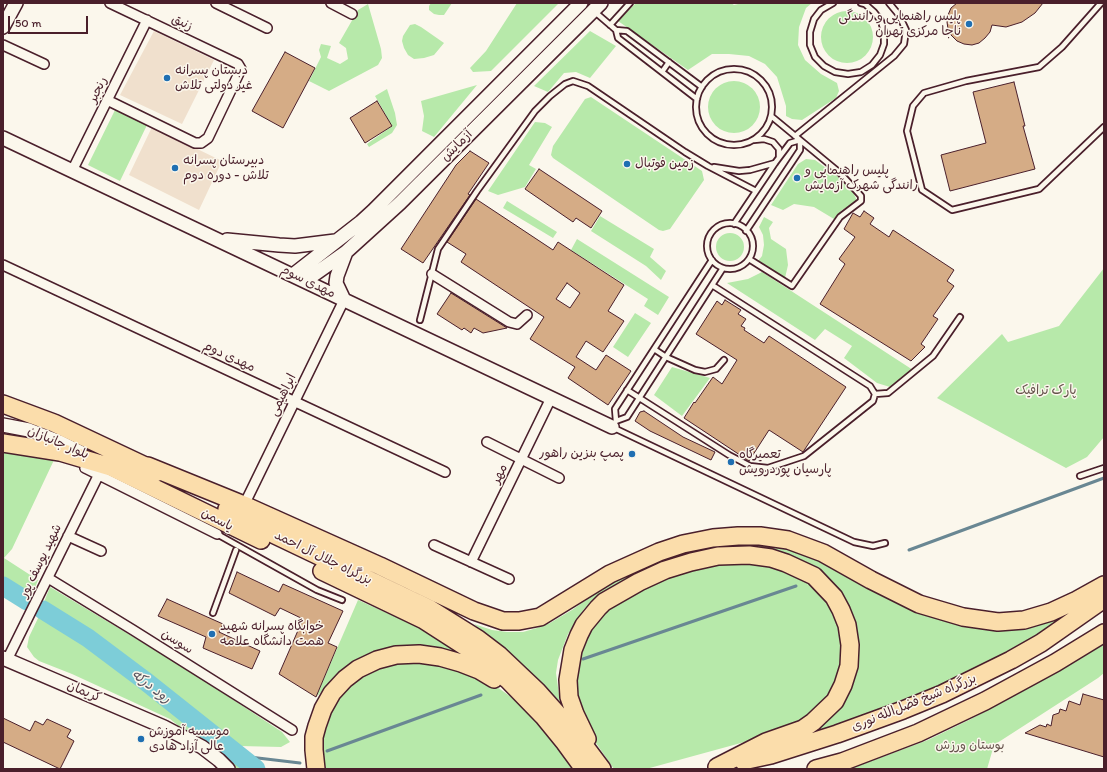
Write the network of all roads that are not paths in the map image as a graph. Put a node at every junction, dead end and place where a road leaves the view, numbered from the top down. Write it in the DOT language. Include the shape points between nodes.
graph roads {
  1 [pos="16,3"];
  2 [pos="110,3"];
  3 [pos="216,3"];
  4 [pos="331,3"];
  5 [pos="581,3"];
  6 [pos="630,3"];
  7 [pos="833,3"];
  8 [pos="860,3"];
  9 [pos="889,3"];
  10 [pos="1101,3"];
  11 [pos="593,6"];
  12 [pos="352,14"];
  13 [pos="146,20"];
  14 [pos="610,25"];
  15 [pos="3,27"];
  16 [pos="267,28"];
  17 [pos="616,30"];
  18 [pos="3,45"];
  19 [pos="669,62"];
  20 [pos="44,64"];
  21 [pos="872,65"];
  22 [pos="876,71"];
  23 [pos="662,72"];
  24 [pos="702,87"];
  25 [pos="697,99"];
  26 [pos="107,100"];
  27 [pos="772,116"];
  28 [pos="1104,127"];
  29 [pos="795,136"];
  30 [pos="3,138"];
  31 [pos="752,140"];
  32 [pos="800,140"];
  33 [pos="779,157"];
  34 [pos="774,163"];
  35 [pos="708,166"];
  36 [pos="72,171"];
  37 [pos="756,191"];
  38 [pos="734,224"];
  39 [pos="746,231"];
  40 [pos="217,238"];
  41 [pos="337,241"];
  42 [pos="346,252"];
  43 [pos="749,259"];
  44 [pos="712,260"];
  45 [pos="3,265"];
  46 [pos="723,268"];
  47 [pos="432,274"];
  48 [pos="293,275"];
  49 [pos="305,281"];
  50 [pos="712,285"];
  51 [pos="344,300"];
  52 [pos="527,315"];
  53 [pos="960,317"];
  54 [pos="420,320"];
  55 [pos="654,349"];
  56 [pos="666,357"];
  57 [pos="724,360"];
  58 [pos="627,390"];
  59 [pos="875,394"];
  60 [pos="551,398"];
  61 [pos="640,398"];
  62 [pos="294,402"];
  63 [pos="3,404"];
  64 [pos="614,424"];
  65 [pos="3,425"];
  66 [pos="487,442"];
  67 [pos="3,443"];
  68 [pos="521,459"];
  69 [pos="148,466"];
  70 [pos="1104,468"];
  71 [pos="101,471"];
  72 [pos="445,472"];
  73 [pos="1080,476"];
  74 [pos="559,478"];
  75 [pos="246,501"];
  76 [pos="217,534"];
  77 [pos="68,536"];
  78 [pos="885,543"];
  79 [pos="434,545"];
  80 [pos="101,550"];
  81 [pos="236,550"];
  82 [pos="471,562"];
  83 [pos="48,578"];
  84 [pos="509,579"];
  85 [pos="1104,585"];
  86 [pos="1104,599"];
  87 [pos="342,600"];
  88 [pos="213,613"];
  89 [pos="1104,633"];
  90 [pos="5,659"];
  91 [pos="292,730"];
  92 [pos="572,740"];
  93 [pos="842,762"];
  94 [pos="595,768"];
  95 [pos="713,768"];
  96 [pos="228,769"];
  97 [pos="316,769"];
  98 [pos="816,769"];
  99 [pos="825,769"];
  1 -- 15 [label="street"];
  2 -- 13 [label="street, زنبق"];
  3 -- 16 [label="street"];
  4 -- 12 [label="street"];
  5 -- 41 [label="street, آزمایش" via="373,211"];
  6 -- 14 [label="lane"];
  7 -- 21 [label="lane" via="821,10 814,20 810,32 810,45 815,57 835,72 848,74 860,72"];
  8 -- 21 [label="lane" via="874,12 881,21 884,32 884,44 880,55"];
  9 -- 22 [label="lane" via="899,14 906,30 904,44"];
  10 -- 28 [label="lane" via="1062,48 1039,67 966,81 924,93 913,106 907,131 922,190 952,210 1039,189"];
  11 -- 14 [label="lane"];
  11 -- 42 [label="street, آزمایش" via="400,203"];
  13 -- 26 [label="street, رنجبر"];
  13 -- 26 [label="street, زنبق" via="238,64 240,69 208,138 201,143 195,143"];
  14 -- 17 [label="lane"];
  17 -- 19 [label="lane" via="627,31"];
  17 -- 23 [label="lane" via="618,38"];
  18 -- 20 [label="street"];
  19 -- 23 [label="lane"];
  19 -- 24 [label="lane"];
  21 -- 22 [label="lane"];
  22 -- 29 [label="lane"];
  23 -- 25 [label="lane"];
  24 -- 25 [label="lane"];
  24 -- 27 [label="lane" via="714,74 726,69 752,73 762,80 769,91"];
  25 -- 31 [label="lane" via="698,118 703,129 712,138 735,145"];
  26 -- 36 [label="street, رنجبر"];
  27 -- 29 [label="lane"];
  27 -- 31 [label="lane" via="767,127"];
  29 -- 32 [label="lane"];
  30 -- 36 [label="street, مهدی سوم"];
  31 -- 33 [label="lane" via="764,139 773,142 778,149"];
  32 -- 33 [label="lane" via="790,143"];
  32 -- 39 [label="lane" via="800,150"];
  32 -- 43 [label="lane" via="840,173 861,196 862,201 840,217 792,286"];
  33 -- 34 [label="lane"];
  34 -- 35 [label="lane" via="739,171"];
  34 -- 37 [label="lane"];
  35 -- 37 [label="lane"];
  35 -- 47 [label="lane" via="588,86 573,81 565,84 536,111 478,191 438,249"];
  36 -- 40 [label="street, مهدی سوم"];
  37 -- 38 [label="lane"];
  38 -- 39 [label="lane"];
  38 -- 44 [label="lane" via="721,225 710,234 707,249"];
  39 -- 43 [label="lane" via="753,246"];
  40 -- 41 [label="street" via="279,246"];
  40 -- 48 [label="street, مهدی سوم"];
  41 -- 48 [label="street, آزمایش"];
  42 -- 49 [label="street, آزمایش"];
  42 -- 51 [label="street" via="336,283"];
  43 -- 46 [label="lane" via="736,269"];
  44 -- 46 [label="lane"];
  44 -- 55 [label="lane"];
  45 -- 62 [label="street, مهدی دوم"];
  46 -- 50 [label="lane"];
  47 -- 52 [label="street" via="509,322 517,324"];
  47 -- 54 [label="lane"];
  48 -- 49 [label="street, مهدی سوم"];
  49 -- 51 [label="street, مهدی سوم"];
  50 -- 56 [label="lane"];
  50 -- 59 [label="lane" via="870,386"];
  51 -- 60 [label="street, مهدی سوم"];
  51 -- 62 [label="street, ابراهیمی"];
  53 -- 59 [label="lane" via="933,356 888,393"];
  55 -- 56 [label="lane"];
  55 -- 58 [label="lane"];
  56 -- 57 [label="lane" via="705,372 716,369"];
  56 -- 61 [label="lane"];
  58 -- 61 [label="lane"];
  58 -- 64 [label="lane" via="615,409"];
  59 -- 61 [label="lane" via="873,401 804,456 768,468 750,466 729,455"];
  60 -- 64 [label="street, مهدی سوم"];
  60 -- 68 [label="street, مهر"];
  61 -- 64 [label="lane" via="627,417"];
  62 -- 72 [label="street, مهدی دوم"];
  62 -- 75 [label="street, ابراهیمی"];
  63 -- 69 [label="highway, بزرگراه جلال آل احمد" via="54,423"];
  64 -- 78 [label="lane" via="854,542 872,546"];
  65 -- 71 [label="street, بلوار جانبازان" via="21,428 60,442"];
  66 -- 68 [label="street"];
  67 -- 71 [label="highway, بزرگراه جلال آل احمد" via="60,452"];
  68 -- 74 [label="street"];
  68 -- 82 [label="street, مهر"];
  69 -- 85 [label="highway" via="244,505 474,611 503,621 540,617 610,574 659,552 712,538 738,536 788,540 823,553 919,604 963,617 998,622 1024,620 1051,612"];
  69 -- 92 [label="highway, بزرگراه جلال آل احمد" via="275,535 402,595 454,623 499,655 519,673 537,691"];
  70 -- 73 [label="lane"];
  71 -- 76 [label="street, یاسمن"];
  71 -- 77 [label="street, شهید یوسف پور"];
  71 -- 92 [label="highway, بزرگراه جلال آل احمد" via="424,620 469,649 508,680 543,716"];
  76 -- 87 [label="lane, یاسمن" via="317,590"];
  77 -- 80 [label="street"];
  77 -- 83 [label="street, شهید یوسف پور"];
  79 -- 82 [label="street"];
  81 -- 88 [label="lane"];
  82 -- 84 [label="street"];
  83 -- 90 [label="street, شهید یوسف پور"];
  83 -- 91 [label="street, سوسن"];
  86 -- 95 [label="highway, بزرگراه شیخ فضل‌الله نوری" via="1029,650 942,694 837,734 771,755"];
  89 -- 93 [label="highway, بزرگراه شیخ فضل‌الله نوری" via="985,701 918,733"];
  90 -- 96 [label="street, کریمان" via="164,727 202,748"];
  92 -- 94 [label="highway, بزرگراه جلال آل احمد"];
  92 -- 97 [label="highway" via="479,670 440,657 419,654 396,655 358,669 344,679 332,693 316,726"];
  93 -- 98 [label="highway, بزرگراه شیخ فضل‌الله نوری"];
  93 -- 99 [label="highway"];
  94 -- 95 [label="highway" via="569,697 568,673 579,635 598,608 639,582 691,562 718,556 749,555 771,558 814,576 834,597 847,625 850,645 849,666 835,701 803,729 766,742"];
}
